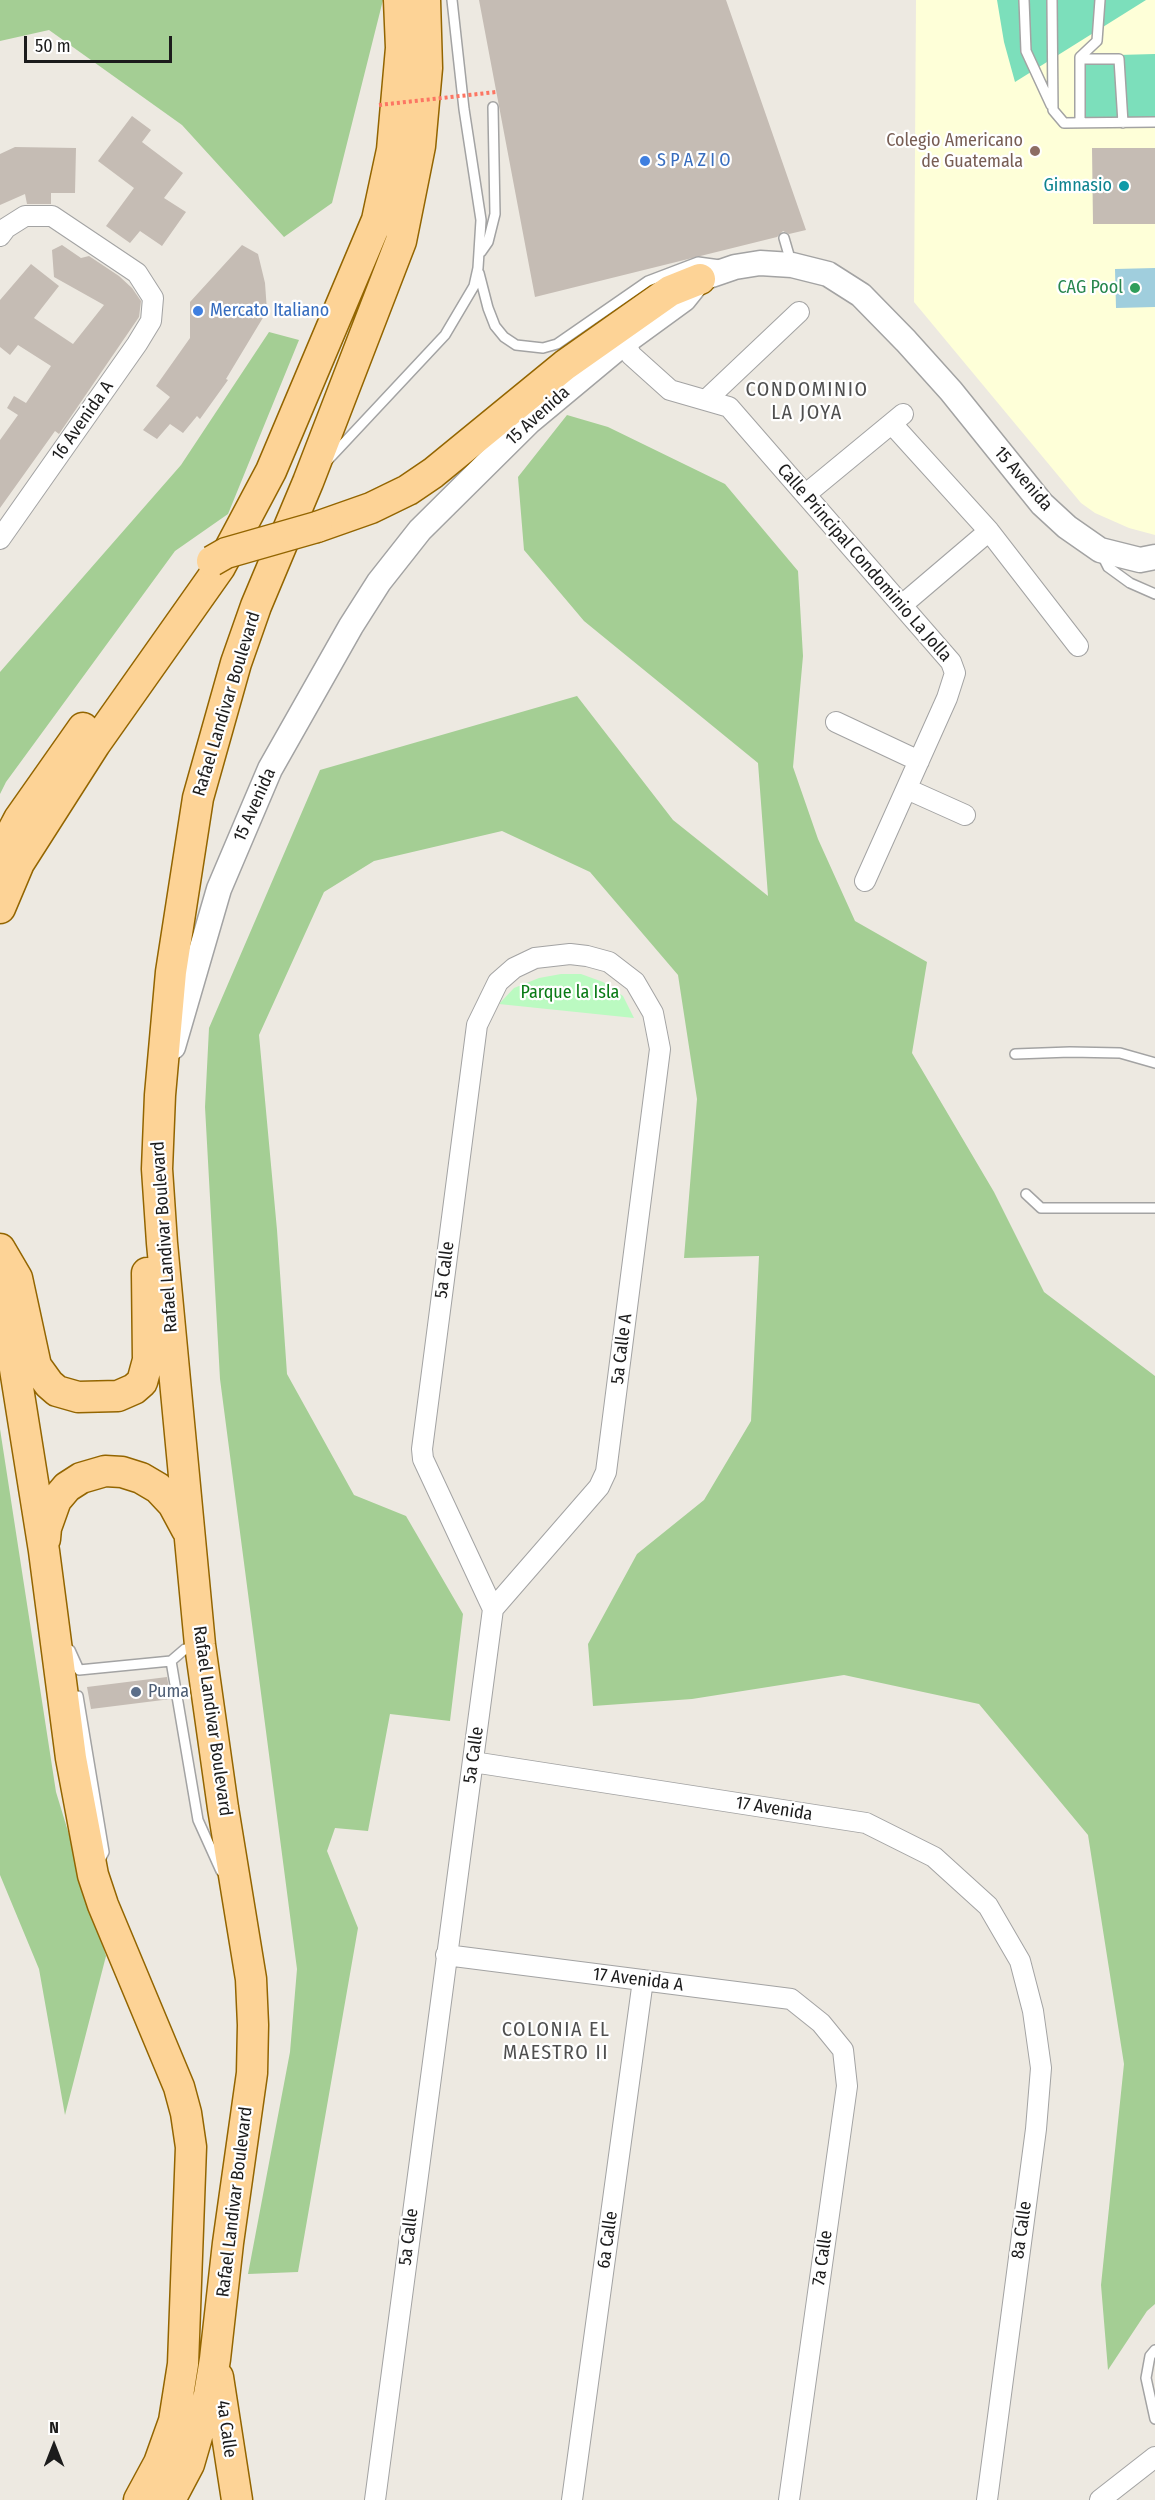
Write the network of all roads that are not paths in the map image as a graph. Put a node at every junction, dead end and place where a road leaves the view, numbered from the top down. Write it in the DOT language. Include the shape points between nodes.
graph roads {
  1 [pos="399,0"];
  2 [pos="425,0"];
  3 [pos="452,0"];
  4 [pos="1024,0"];
  5 [pos="1052,0"];
  6 [pos="1100,0"];
  7 [pos="1080,60"];
  8 [pos="493,107"];
  9 [pos="1053,110"];
  10 [pos="1155,122"];
  11 [pos="1080,123"];
  12 [pos="1122,123"];
  13 [pos="0,236"];
  14 [pos="784,238"];
  15 [pos="479,254"];
  16 [pos="792,265"];
  17 [pos="735,267"];
  18 [pos="478,268"];
  19 [pos="695,281"];
  20 [pos="799,312"];
  21 [pos="625,342"];
  22 [pos="706,400"];
  23 [pos="308,482"];
  24 [pos="806,494"];
  25 [pos="989,531"];
  26 [pos="0,539"];
  27 [pos="1100,550"];
  28 [pos="1155,557"];
  29 [pos="1155,594"];
  30 [pos="902,605"];
  31 [pos="1078,646"];
  32 [pos="836,722"];
  33 [pos="919,761"];
  34 [pos="907,789"];
  35 [pos="965,815"];
  36 [pos="0,855"];
  37 [pos="864,881"];
  38 [pos="0,908"];
  39 [pos="660,1049"];
  40 [pos="1015,1054"];
  41 [pos="1155,1063"];
  42 [pos="160,1095"];
  43 [pos="157,1169"];
  44 [pos="1026,1194"];
  45 [pos="1155,1208"];
  46 [pos="0,1249"];
  47 [pos="0,1275"];
  48 [pos="191,1538"];
  49 [pos="51,1556"];
  50 [pos="493,1609"];
  51 [pos="69,1644"];
  52 [pos="200,1645"];
  53 [pos="71,1655"];
  54 [pos="171,1661"];
  55 [pos="75,1678"];
  56 [pos="77,1690"];
  57 [pos="473,1762"];
  58 [pos="93,1875"];
  59 [pos="241,1914"];
  60 [pos="446,1955"];
  61 [pos="1020,1960"];
  62 [pos="643,1980"];
  63 [pos="822,2023"];
  64 [pos="1155,2350"];
  65 [pos="215,2359"];
  66 [pos="1155,2419"];
  67 [pos="1155,2457"];
  68 [pos="139,2500"];
  69 [pos="170,2500"];
  70 [pos="237,2500"];
  71 [pos="375,2500"];
  72 [pos="572,2500"];
  73 [pos="789,2500"];
  74 [pos="987,2500"];
  75 [pos="1100,2500"];
  1 -- 38 [label="main road" via="401,48 392,150 378,220 271,471 220,567 95,744 20,862"];
  2 -- 23 [label="main road, Rafael Landivar Boulevard" via="427,68 420,146 401,241"];
  3 -- 15 [label="lane" via="481,220"];
  4 -- 9 [label="lane" via="1026,51"];
  5 -- 9 [label="lane"];
  6 -- 7 [label="lane" via="1097,41"];
  7 -- 11 [label="lane"];
  7 -- 12 [label="lane" via="1119,59"];
  8 -- 15 [label="lane" via="495,214 488,242"];
  9 -- 11 [label="lane" via="1064,123"];
  10 -- 12 [label="lane"];
  11 -- 12 [label="lane"];
  13 -- 26 [label="street, 16 Avenida A" via="25,216 52,216 137,273 153,298 151,321 137,344"];
  14 -- 16 [label="lane"];
  15 -- 18 [label="lane"];
  16 -- 17 [label="street, 15 Avenida" via="760,263"];
  16 -- 27 [label="street, 15 Avenida" via="828,274 861,295 951,391 1042,504"];
  17 -- 18 [label="lane" via="698,262 676,268 648,281 557,344 543,348 516,345 495,326"];
  17 -- 19 [label="street, 15 Avenida"];
  18 -- 23 [label="lane" via="474,286 445,335"];
  19 -- 21 [label="street, 15 Avenida" via="684,299"];
  19 -- 36 [label="main road, bridge" via="670,291 565,365 408,490 360,512 226,553 193,576 19,819"];
  20 -- 22 [label="street"];
  21 -- 22 [label="street, Calle Principal Condominio La Jolla" via="631,355 670,390"];
  21 -- 42 [label="street, 15 Avenida" via="530,421 420,530 351,626 270,769 219,889"];
  22 -- 24 [label="street, Calle Principal Condominio La Jolla" via="729,407"];
  23 -- 42 [label="main road, Rafael Landivar Boulevard" via="244,638 198,798 171,972"];
  24 -- 25 [label="street" via="897,419"];
  24 -- 30 [label="street, Calle Principal Condominio La Jolla"];
  25 -- 30 [label="street"];
  25 -- 31 [label="street"];
  27 -- 28 [label="street, 15 Avenida" via="1140,560"];
  27 -- 29 [label="lane" via="1108,567"];
  30 -- 33 [label="street, Calle Principal Condominio La Jolla" via="951,662 955,673"];
  32 -- 33 [label="street"];
  33 -- 34 [label="street, Calle Principal Condominio La Jolla"];
  34 -- 35 [label="street"];
  34 -- 37 [label="street, Calle Principal Condominio La Jolla"];
  39 -- 50 [label="street, 5a Calle A" via="606,1472 599,1487"];
  39 -- 50 [label="street, 5a Calle" via="653,1013 636,982 609,962 587,956 536,958 514,969 498,982 477,1025 422,1449 423,1460"];
  40 -- 41 [label="lane" via="1120,1053"];
  42 -- 43 [label="main road, Rafael Landivar Boulevard"];
  43 -- 46 [label="main road" via="145,1226 148,1360 142,1382 134,1389 118,1396 78,1397 57,1391 49,1384 36,1366 17,1278"];
  43 -- 48 [label="main road, Rafael Landivar Boulevard"];
  44 -- 45 [label="lane" via="1041,1208"];
  47 -- 49 [label="main road, Rafael Landivar Boulevard"];
  48 -- 49 [label="main road" via="173,1504 158,1488 141,1478 105,1471 81,1478 56,1500 46,1528"];
  48 -- 52 [label="main road, Rafael Landivar Boulevard"];
  49 -- 58 [label="main road, Rafael Landivar Boulevard" via="71,1758"];
  50 -- 57 [label="street, 5a Calle"];
  51 -- 53 [label="lane"];
  52 -- 54 [label="lane" via="185,1649"];
  52 -- 59 [label="main road, Rafael Landivar Boulevard"];
  53 -- 54 [label="lane" via="79,1670"];
  53 -- 55 [label="lane"];
  54 -- 59 [label="lane" via="198,1820"];
  56 -- 58 [label="lane" via="104,1852"];
  57 -- 60 [label="street, 5a Calle"];
  57 -- 61 [label="street, 17 Avenida" via="866,1823 934,1857 961,1880 988,1906"];
  58 -- 68 [label="main road, Rafael Landivar Boulevard" via="179,2087 191,2147 183,2364 170,2431 159,2463"];
  59 -- 65 [label="main road, Rafael Landivar Boulevard" via="251,1978 252,2073"];
  60 -- 62 [label="street, 17 Avenida A"];
  60 -- 71 [label="street, 5a Calle"];
  61 -- 74 [label="street, 8a Calle" via="1041,2067"];
  62 -- 63 [label="street, 17 Avenida A" via="791,2000"];
  62 -- 72 [label="street, 6a Calle"];
  63 -- 73 [label="street, 7a Calle" via="843,2050 847,2086"];
  64 -- 66 [label="lane" via="1146,2378"];
  65 -- 69 [label="main road, Rafael Landivar Boulevard" via="189,2464"];
  65 -- 70 [label="main road, 4a Calle"];
  67 -- 75 [label="street"];
}
